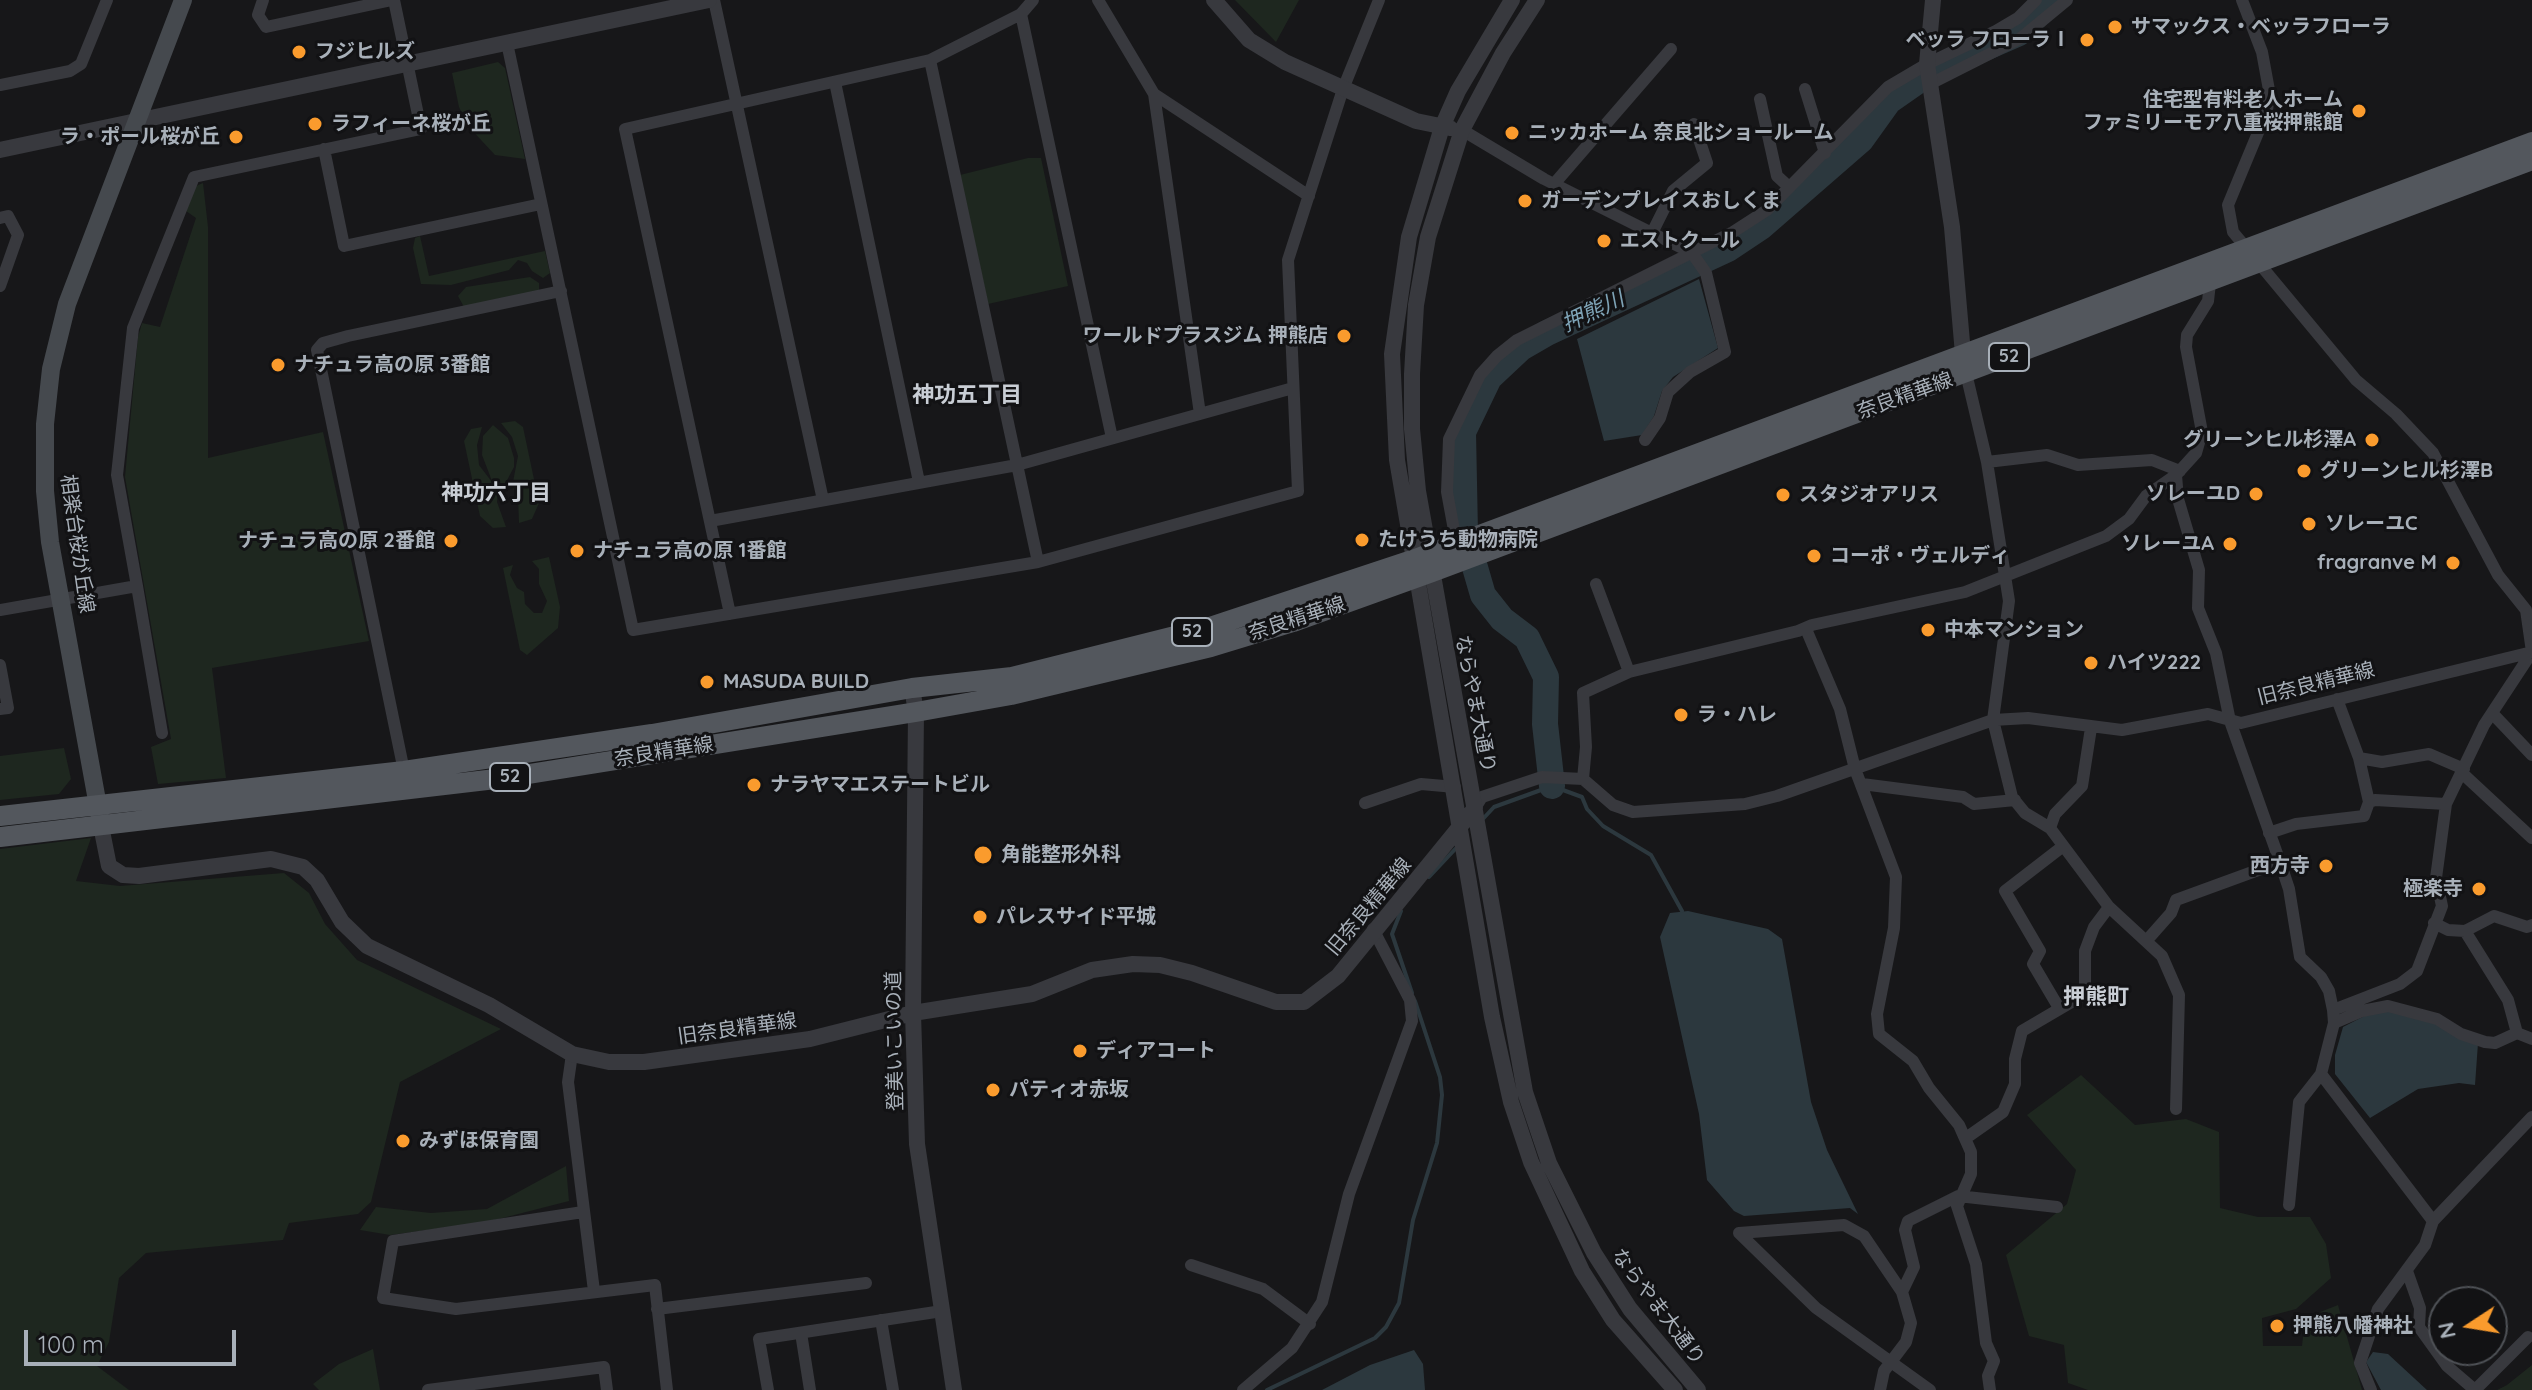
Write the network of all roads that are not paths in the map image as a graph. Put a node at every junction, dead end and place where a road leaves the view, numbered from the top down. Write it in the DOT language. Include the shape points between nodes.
graph roads {
  1 [pos="107,0"];
  2 [pos="183,0"];
  3 [pos="263,0"];
  4 [pos="393,0"];
  5 [pos="712,0"];
  6 [pos="1033,0"];
  7 [pos="1098,0"];
  8 [pos="1214,0"];
  9 [pos="1379,0"];
  10 [pos="1512,0"];
  11 [pos="1537,0"];
  12 [pos="1933,0"];
  13 [pos="2036,0"];
  14 [pos="2067,0"];
  15 [pos="2242,0"];
  16 [pos="1021,14"];
  17 [pos="507,43"];
  18 [pos="1671,49"];
  19 [pos="930,60"];
  20 [pos="1927,64"];
  21 [pos="408,65"];
  22 [pos="835,82"];
  23 [pos="1930,84"];
  24 [pos="0,85"];
  25 [pos="1343,89"];
  26 [pos="1805,89"];
  27 [pos="1154,94"];
  28 [pos="1760,99"];
  29 [pos="737,104"];
  30 [pos="137,122"];
  31 [pos="1694,124"];
  32 [pos="1442,127"];
  33 [pos="1462,130"];
  34 [pos="2532,142"];
  35 [pos="324,149"];
  36 [pos="0,150"];
  37 [pos="1825,153"];
  38 [pos="2532,160"];
  39 [pos="1554,184"];
  40 [pos="1789,187"];
  41 [pos="1309,196"];
  42 [pos="541,204"];
  43 [pos="0,218"];
  44 [pos="1653,231"];
  45 [pos="1692,253"];
  46 [pos="2254,256"];
  47 [pos="2210,283"];
  48 [pos="0,286"];
  49 [pos="561,291"];
  50 [pos="1964,364"];
  51 [pos="1293,388"];
  52 [pos="1200,414"];
  53 [pos="1112,438"];
  54 [pos="1645,440"];
  55 [pos="1987,462"];
  56 [pos="1017,465"];
  57 [pos="2178,473"];
  58 [pos="919,482"];
  59 [pos="823,500"];
  60 [pos="710,521"];
  61 [pos="1461,546"];
  62 [pos="1038,562"];
  63 [pos="1423,565"];
  64 [pos="2005,579"];
  65 [pos="1596,584"];
  66 [pos="137,586"];
  67 [pos="61,598"];
  68 [pos="0,610"];
  69 [pos="730,614"];
  70 [pos="1806,629"];
  71 [pos="2532,652"];
  72 [pos="0,665"];
  73 [pos="1629,672"];
  74 [pos="912,688"];
  75 [pos="2337,699"];
  76 [pos="0,709"];
  77 [pos="916,712"];
  78 [pos="2492,713"];
  79 [pos="1993,720"];
  80 [pos="2230,721"];
  81 [pos="2091,728"];
  82 [pos="162,733"];
  83 [pos="2532,755"];
  84 [pos="2359,758"];
  85 [pos="1855,769"];
  86 [pos="404,771"];
  87 [pos="2463,771"];
  88 [pos="1583,779"];
  89 [pos="1862,784"];
  90 [pos="1455,787"];
  91 [pos="2015,800"];
  92 [pos="2369,802"];
  93 [pos="1365,803"];
  94 [pos="2446,804"];
  95 [pos="98,805"];
  96 [pos="1475,808"];
  97 [pos="0,816"];
  98 [pos="101,826"];
  99 [pos="1463,827"];
  100 [pos="2050,828"];
  101 [pos="2269,833"];
  102 [pos="0,837"];
  103 [pos="2532,838"];
  104 [pos="2062,847"];
  105 [pos="2280,862"];
  106 [pos="2109,907"];
  107 [pos="2434,923"];
  108 [pos="2532,925"];
  109 [pos="1373,929"];
  110 [pos="2465,931"];
  111 [pos="2148,939"];
  112 [pos="2059,1008"];
  113 [pos="913,1013"];
  114 [pos="2333,1017"];
  115 [pos="2517,1033"];
  116 [pos="2532,1039"];
  117 [pos="572,1054"];
  118 [pos="2321,1074"];
  119 [pos="2176,1109"];
  120 [pos="2532,1117"];
  121 [pos="1966,1138"];
  122 [pos="1958,1196"];
  123 [pos="2289,1205"];
  124 [pos="2057,1207"];
  125 [pos="583,1212"];
  126 [pos="2433,1221"];
  127 [pos="1191,1265"];
  128 [pos="2407,1271"];
  129 [pos="866,1283"];
  130 [pos="594,1291"];
  131 [pos="1902,1292"];
  132 [pos="657,1309"];
  133 [pos="942,1311"];
  134 [pos="881,1320"];
  135 [pos="1310,1324"];
  136 [pos="801,1333"];
  137 [pos="2528,1337"];
  138 [pos="1889,1363"];
  139 [pos="428,1390"];
  140 [pos="607,1390"];
  141 [pos="667,1390"];
  142 [pos="768,1390"];
  143 [pos="810,1390"];
  144 [pos="893,1390"];
  145 [pos="954,1390"];
  146 [pos="1243,1390"];
  147 [pos="1675,1390"];
  148 [pos="1698,1390"];
  149 [pos="1880,1390"];
  150 [pos="1930,1390"];
  151 [pos="1990,1390"];
  152 [pos="2371,1390"];
  153 [pos="2475,1390"];
  1 -- 24 [label="street" via="81,64 70,71"];
  2 -- 30 [label="main road, 相楽台桜が丘線"];
  3 -- 4 [label="street" via="258,15 266,27"];
  4 -- 21 [label="street"];
  5 -- 17 [label="street"];
  5 -- 29 [label="street"];
  6 -- 16 [label="street"];
  7 -- 27 [label="street"];
  8 -- 25 [label="street" via="1249,40"];
  9 -- 25 [label="street"];
  10 -- 32 [label="street, ならやま大通り"];
  11 -- 33 [label="street, ならやま大通り"];
  12 -- 20 [label="street"];
  13 -- 20 [label="street" via="1996,31"];
  14 -- 23 [label="street" via="2021,38"];
  15 -- 46 [label="street" via="2262,52 2269,90 2259,132 2228,205 2233,232"];
  16 -- 19 [label="street"];
  16 -- 53 [label="street"];
  17 -- 21 [label="street"];
  17 -- 42 [label="street"];
  18 -- 39 [label="street"];
  19 -- 22 [label="street"];
  19 -- 56 [label="street"];
  20 -- 23 [label="street"];
  20 -- 37 [label="street" via="1888,87"];
  21 -- 30 [label="street"];
  21 -- 35 [label="street" via="421,129"];
  22 -- 29 [label="street"];
  22 -- 58 [label="street"];
  23 -- 50 [label="street" via="1952,227"];
  25 -- 32 [label="street" via="1415,121"];
  25 -- 41 [label="street"];
  26 -- 37 [label="street"];
  27 -- 41 [label="street"];
  27 -- 52 [label="street"];
  28 -- 40 [label="street" via="1777,176"];
  29 -- 59 [label="street"];
  29 -- 60 [label="street" via="625,129"];
  30 -- 36 [label="street"];
  30 -- 67 [label="main road, 相楽台桜が丘線" via="67,304 51,369 45,491"];
  31 -- 44 [label="street" via="1707,163 1673,191"];
  32 -- 33 [label="street"];
  32 -- 63 [label="street, ならやま大通り" via="1409,237 1392,354 1397,460"];
  33 -- 39 [label="street"];
  33 -- 63 [label="street, ならやま大通り" via="1428,237 1416,305 1412,429"];
  34 -- 46 [label="main road, 奈良精華線 / 52"];
  35 -- 42 [label="street" via="344,246"];
  35 -- 66 [label="street" via="194,177 133,328 117,475"];
  37 -- 40 [label="street"];
  38 -- 46 [label="main road, 奈良精華線 / 52"];
  39 -- 44 [label="street"];
  40 -- 45 [label="street" via="1767,210"];
  41 -- 51 [label="street" via="1288,260"];
  42 -- 49 [label="street"];
  43 -- 48 [label="street" via="8,216 18,235"];
  44 -- 45 [label="street"];
  45 -- 54 [label="street" via="1706,273 1725,352 1668,392 1660,418"];
  45 -- 61 [label="street" via="1517,340 1480,375 1449,439 1447,492"];
  46 -- 47 [label="main road, 奈良精華線 / 52"];
  46 -- 50 [label="main road, 奈良精華線 / 52"];
  46 -- 71 [label="street" via="2356,380 2433,453 2498,575 2526,610"];
  47 -- 50 [label="main road, 奈良精華線 / 52"];
  47 -- 57 [label="street" via="2208,301 2187,335 2186,347 2202,432 2196,453"];
  49 -- 69 [label="street" via="633,630"];
  49 -- 86 [label="street" via="348,336 317,350"];
  50 -- 55 [label="street"];
  50 -- 61 [label="main road, 奈良精華線 / 52" via="1485,530"];
  50 -- 61 [label="main road, 奈良精華線 / 52" via="1485,551"];
  51 -- 52 [label="street"];
  51 -- 62 [label="street" via="1298,491"];
  52 -- 53 [label="street"];
  53 -- 56 [label="street"];
  55 -- 57 [label="street" via="2047,455 2078,465 2152,460"];
  55 -- 64 [label="street"];
  56 -- 58 [label="street"];
  56 -- 62 [label="street"];
  57 -- 64 [label="street" via="2106,536"];
  57 -- 80 [label="street" via="2178,499 2199,570 2198,608 2216,653"];
  58 -- 59 [label="street"];
  59 -- 60 [label="street"];
  60 -- 69 [label="street"];
  61 -- 63 [label="main road, 奈良精華線 / 52"];
  62 -- 69 [label="street"];
  63 -- 74 [label="main road, 奈良精華線 / 52" via="1012,677"];
  63 -- 77 [label="main road, 奈良精華線 / 52" via="1293,622 1211,647"];
  63 -- 90 [label="street, ならやま大通り"];
  63 -- 96 [label="street, ならやま大通り"];
  64 -- 70 [label="street"];
  64 -- 79 [label="street" via="2008,621"];
  65 -- 73 [label="street"];
  66 -- 67 [label="street"];
  66 -- 82 [label="street"];
  67 -- 68 [label="street"];
  67 -- 95 [label="main road, 相楽台桜が丘線"];
  70 -- 73 [label="street"];
  70 -- 85 [label="street" via="1840,709"];
  71 -- 75 [label="street, 旧奈良精華線"];
  71 -- 78 [label="street"];
  72 -- 76 [label="street" via="8,708"];
  73 -- 88 [label="street" via="1583,693"];
  74 -- 77 [label="street, 登美いこいの道"];
  74 -- 86 [label="main road, 奈良精華線 / 52"];
  75 -- 80 [label="street, 旧奈良精華線" via="2241,723"];
  75 -- 84 [label="street"];
  77 -- 98 [label="main road, 奈良精華線 / 52" via="504,778"];
  77 -- 113 [label="street, 登美いこいの道"];
  78 -- 83 [label="street"];
  78 -- 87 [label="street"];
  79 -- 81 [label="street, 旧奈良精華線" via="2028,718"];
  79 -- 85 [label="street, 旧奈良精華線"];
  79 -- 91 [label="street"];
  80 -- 81 [label="street, 旧奈良精華線" via="2198,714 2137,730"];
  80 -- 101 [label="street"];
  81 -- 100 [label="street" via="2082,786 2055,814"];
  84 -- 87 [label="street" via="2382,762 2429,754"];
  84 -- 92 [label="street"];
  85 -- 88 [label="street, 旧奈良精華線" via="1745,804 1650,814 1613,805"];
  85 -- 89 [label="street"];
  86 -- 95 [label="main road, 奈良精華線 / 52"];
  87 -- 94 [label="street"];
  87 -- 103 [label="street"];
  88 -- 96 [label="street, 旧奈良精華線" via="1542,777 1482,797"];
  89 -- 91 [label="street" via="1963,797 1974,804"];
  89 -- 121 [label="street" via="1896,877 1894,928 1877,1014 1879,1034 1913,1061"];
  90 -- 93 [label="street" via="1421,784"];
  90 -- 99 [label="street, ならやま大通り"];
  91 -- 100 [label="street"];
  92 -- 94 [label="street"];
  92 -- 101 [label="street" via="2364,816 2296,824"];
  94 -- 107 [label="street" via="2436,878 2442,906"];
  95 -- 97 [label="main road, 奈良精華線 / 52"];
  95 -- 98 [label="main road, 相楽台桜が丘線"];
  96 -- 99 [label="street, 旧奈良精華線"];
  96 -- 148 [label="street, ならやま大通り" via="1525,1092 1549,1163 1594,1253 1630,1309"];
  98 -- 102 [label="main road, 奈良精華線 / 52"];
  98 -- 117 [label="street, 旧奈良精華線" via="109,866 123,875 271,859 303,867 353,936 367,946 489,1005"];
  99 -- 109 [label="street, 旧奈良精華線"];
  99 -- 147 [label="street, ならやま大通り" via="1492,1017 1531,1162 1582,1271 1613,1320"];
  100 -- 104 [label="street"];
  101 -- 105 [label="street"];
  104 -- 106 [label="street"];
  104 -- 112 [label="street" via="2005,891 2040,951 2033,964"];
  105 -- 111 [label="street" via="2176,900"];
  105 -- 114 [label="street" via="2300,957 2329,991"];
  106 -- 111 [label="street"];
  106 -- 112 [label="street" via="2085,951 2085,994"];
  107 -- 110 [label="street"];
  107 -- 114 [label="street" via="2417,971"];
  108 -- 110 [label="street" via="2494,916"];
  109 -- 113 [label="street, 旧奈良精華線" via="1338,976 1304,1002 1276,1002 1192,973 1133,964 1092,970 1032,994"];
  109 -- 135 [label="street" via="1410,1000 1412,1021 1349,1194 1322,1302"];
  110 -- 115 [label="street" via="2508,1000"];
  111 -- 119 [label="street" via="2162,956 2179,995"];
  112 -- 121 [label="street" via="2022,1031 2015,1084 2003,1112"];
  113 -- 117 [label="street, 旧奈良精華線" via="810,1039 658,1060 609,1062"];
  113 -- 133 [label="street, 登美いこいの道" via="917,1144"];
  114 -- 115 [label="street" via="2388,1006 2437,1019 2485,1042"];
  114 -- 118 [label="street"];
  115 -- 116 [label="street"];
  117 -- 125 [label="street" via="568,1082"];
  118 -- 123 [label="street" via="2299,1102"];
  118 -- 126 [label="street"];
  120 -- 126 [label="street"];
  121 -- 122 [label="street" via="1971,1174"];
  122 -- 124 [label="street"];
  122 -- 131 [label="street" via="1908,1221 1905,1230 1914,1267"];
  122 -- 151 [label="street" via="1994,1361"];
  125 -- 130 [label="street"];
  125 -- 130 [label="street" via="393,1241 383,1298 456,1309"];
  126 -- 128 [label="street"];
  127 -- 135 [label="street" via="1263,1289"];
  128 -- 152 [label="street" via="2378,1309 2360,1363"];
  128 -- 153 [label="street" via="2420,1308 2419,1327 2447,1366"];
  129 -- 132 [label="street"];
  130 -- 132 [label="street" via="655,1285"];
  131 -- 138 [label="street" via="1911,1323 1906,1342"];
  131 -- 138 [label="street" via="1864,1236 1844,1225 1739,1233 1816,1308"];
  132 -- 141 [label="street"];
  133 -- 134 [label="street"];
  133 -- 145 [label="street, 登美いこいの道"];
  134 -- 136 [label="street"];
  134 -- 144 [label="street"];
  135 -- 146 [label="street" via="1292,1348"];
  136 -- 142 [label="street" via="759,1339"];
  136 -- 143 [label="street"];
  137 -- 153 [label="street"];
  138 -- 149 [label="street"];
  138 -- 150 [label="street"];
  139 -- 140 [label="street" via="604,1367"];
}
